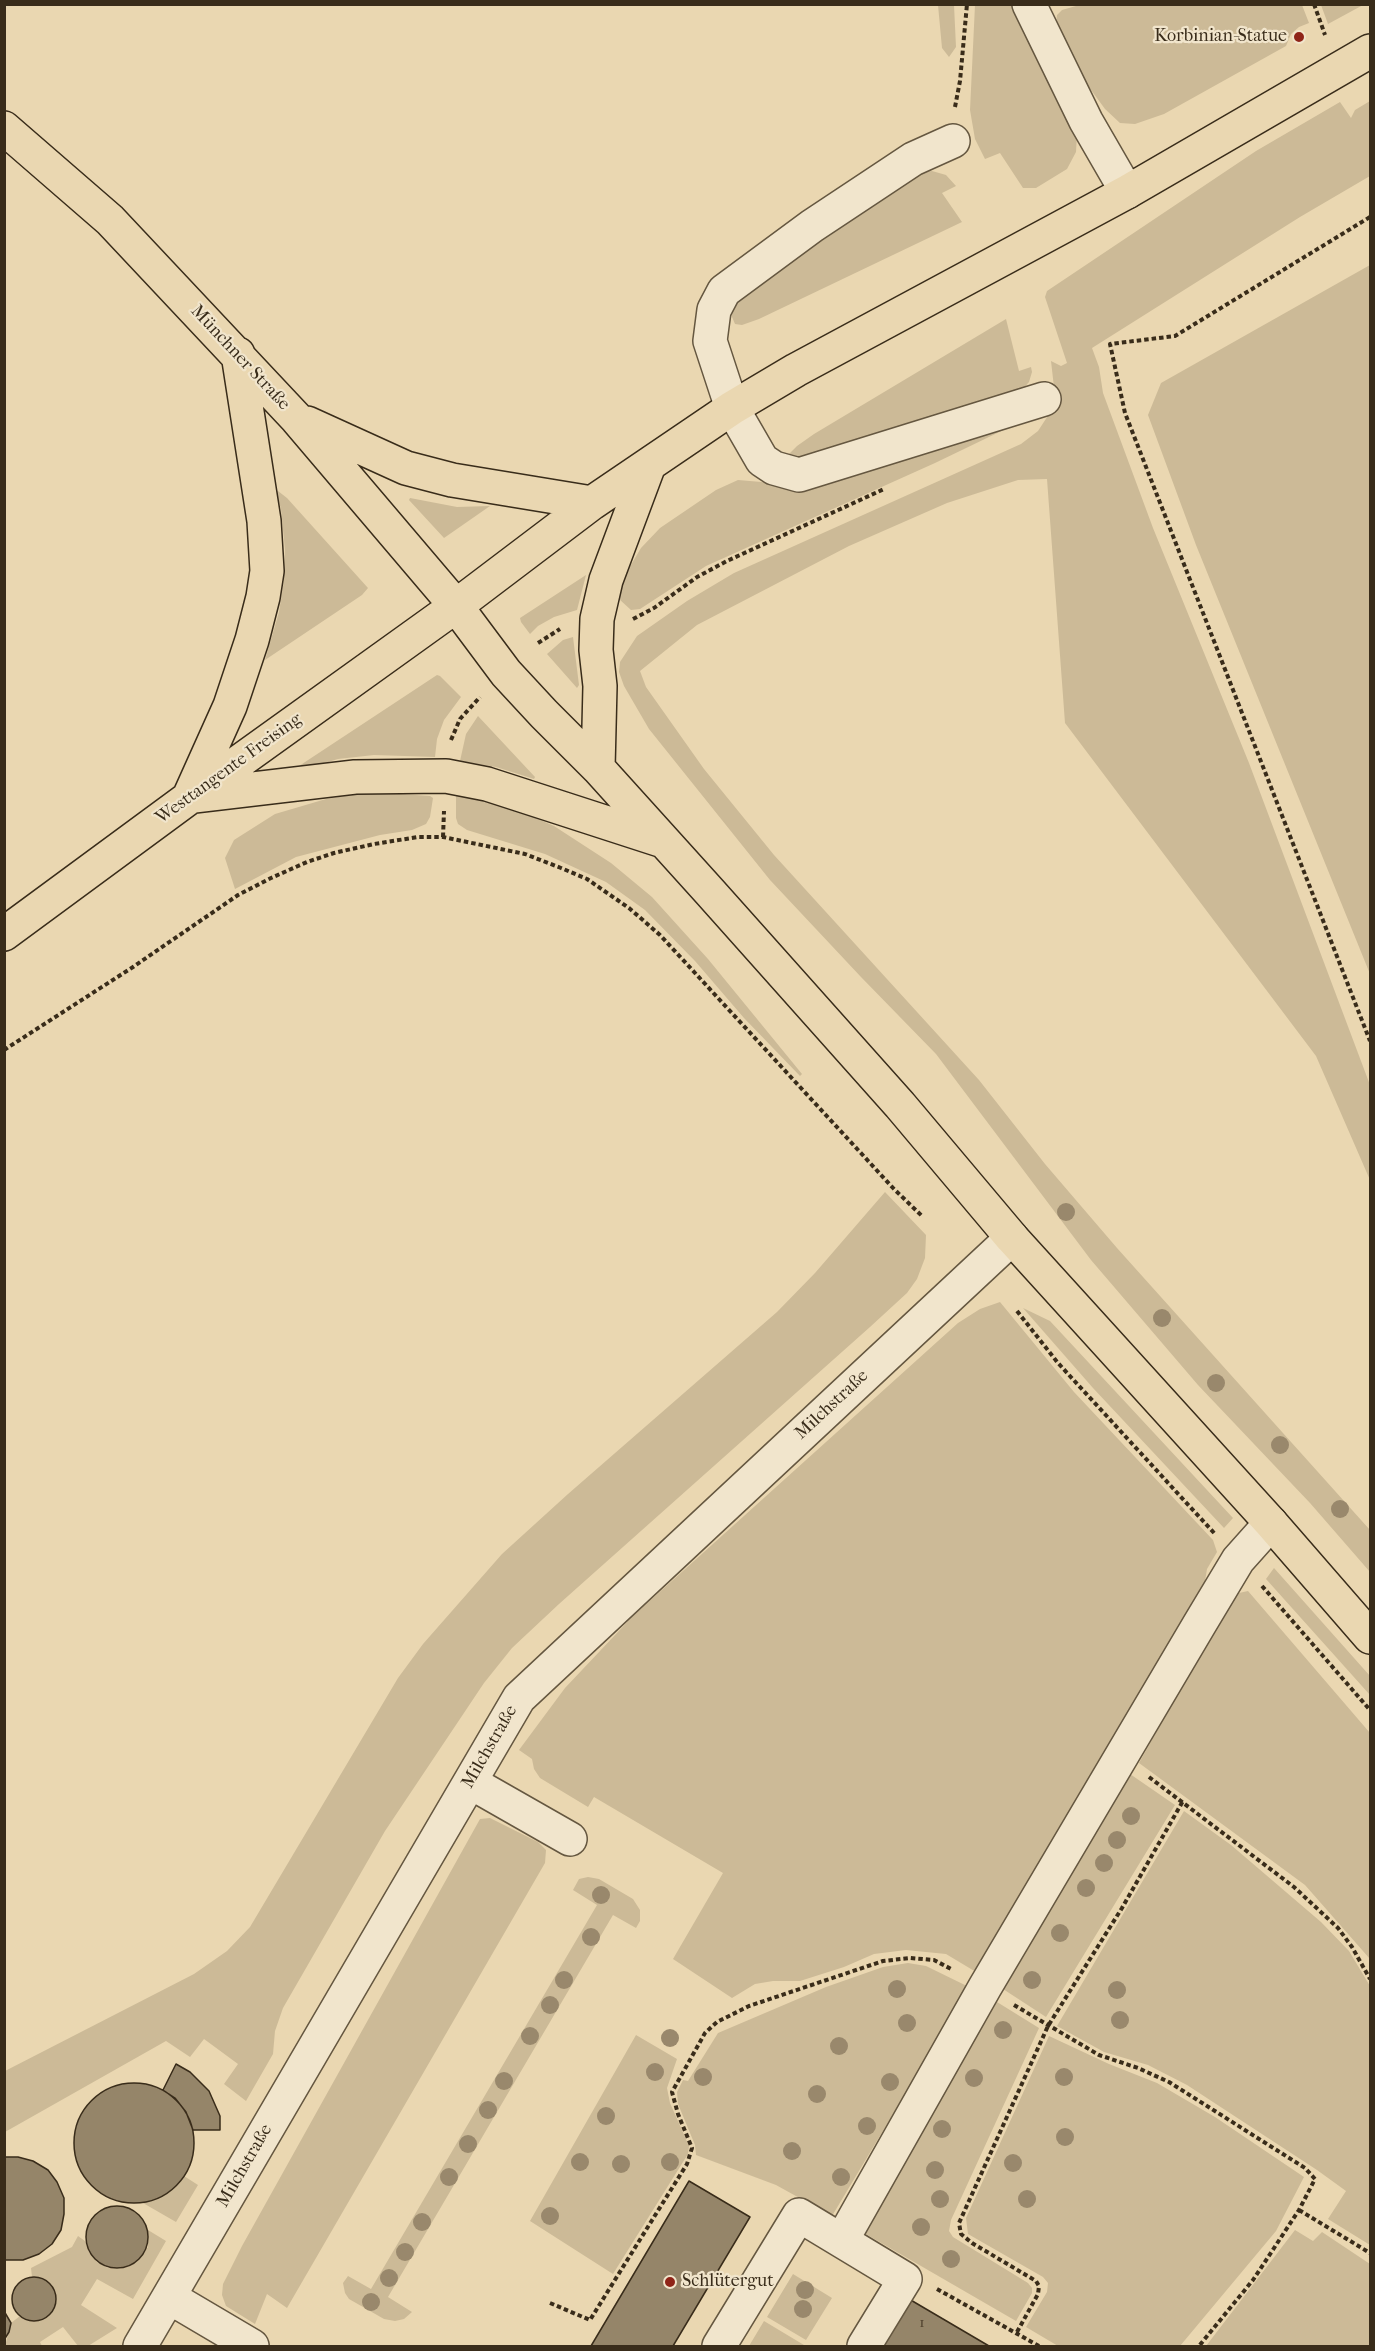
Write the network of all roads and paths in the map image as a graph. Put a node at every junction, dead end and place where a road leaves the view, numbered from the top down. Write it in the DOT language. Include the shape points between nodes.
graph roads {
  1 [pos="967,4"];
  2 [pos="1029,4"];
  3 [pos="1314,4"];
  4 [pos="1326,36"];
  5 [pos="1371,51"];
  6 [pos="4,128"];
  7 [pos="953,141"];
  8 [pos="1127,192"];
  9 [pos="1371,217"];
  10 [pos="238,354"];
  11 [pos="1044,399"];
  12 [pos="732,408"];
  13 [pos="297,419"];
  14 [pos="649,465"];
  15 [pos="887,488"];
  16 [pos="592,503"];
  17 [pos="456,606"];
  18 [pos="625,621"];
  19 [pos="480,696"];
  20 [pos="449,750"];
  21 [pos="598,768"];
  22 [pos="190,797"];
  23 [pos="444,804"];
  24 [pos="443,837"];
  25 [pos="665,842"];
  26 [pos="4,934"];
  27 [pos="1371,1041"];
  28 [pos="4,1050"];
  29 [pos="923,1217"];
  30 [pos="1012,1238"];
  31 [pos="1017,1311"];
  32 [pos="1271,1523"];
  33 [pos="1239,1560"];
  34 [pos="1371,1637"];
  35 [pos="1371,1710"];
  36 [pos="1120,1757"];
  37 [pos="470,1782"];
  38 [pos="1183,1802"];
  39 [pos="570,1839"];
  40 [pos="1371,1978"];
  41 [pos="985,1987"];
  42 [pos="1048,2026"];
  43 [pos="1299,2210"];
  44 [pos="842,2240"];
  45 [pos="1371,2253"];
  46 [pos="905,2279"];
  47 [pos="169,2297"];
  48 [pos="550,2303"];
  49 [pos="1017,2332"];
  50 [pos="140,2346"];
  51 [pos="252,2346"];
  52 [pos="720,2346"];
  53 [pos="864,2346"];
  54 [pos="1040,2346"];
  55 [pos="1199,2346"];
  1 -- 7 [label="path"];
  2 -- 8 [label="lane" via="1086,121"];
  3 -- 4 [label="path"];
  5 -- 8 [label="main road, Westtangente Freising"];
  6 -- 10 [label="main road, Münchner Straße" via="110,220"];
  7 -- 12 [label="lane" via="913,159 724,291 714,310 710,341"];
  8 -- 12 [label="main road, Westtangente Freising"];
  9 -- 27 [label="path" via="1175,336 1110,344 1125,413"];
  10 -- 13 [label="main road, Münchner Straße"];
  10 -- 22 [label="main road" via="264,521 267,571 252,640 230,706"];
  11 -- 12 [label="lane" via="799,475 762,460"];
  12 -- 14 [label="main road, Westtangente Freising"];
  13 -- 16 [label="main road" via="406,468 453,480"];
  13 -- 17 [label="main road, Münchner Straße"];
  14 -- 16 [label="main road, Westtangente Freising"];
  14 -- 21 [label="main road" via="606,580 597,618"];
  15 -- 18 [label="path" via="727,561 654,608"];
  16 -- 17 [label="main road, Westtangente Freising"];
  17 -- 21 [label="main road, Münchner Straße" via="507,673"];
  17 -- 22 [label="main road, Westtangente Freising"];
  19 -- 20 [label="path" via="460,719"];
  21 -- 25 [label="main road, Münchner Straße"];
  22 -- 25 [label="main road" via="355,777 446,776 487,784"];
  22 -- 26 [label="main road, Westtangente Freising"];
  23 -- 24 [label="path"];
  24 -- 28 [label="path" via="334,853 271,878 238,895"];
  24 -- 29 [label="path" via="561,867 629,908 660,935"];
  25 -- 30 [label="main road, Münchner Straße" via="900,1105"];
  30 -- 32 [label="main road, Münchner Straße"];
  30 -- 37 [label="lane, Milchstraße" via="519,1698"];
  31 -- 33 [label="path" via="1058,1363"];
  32 -- 33 [label="lane"];
  32 -- 34 [label="main road, Münchner Straße"];
  33 -- 35 [label="path"];
  33 -- 36 [label="lane"];
  36 -- 38 [label="path"];
  36 -- 41 [label="lane"];
  37 -- 39 [label="lane"];
  37 -- 47 [label="lane, Milchstraße"];
  38 -- 40 [label="path" via="1338,1928"];
  38 -- 42 [label="path"];
  41 -- 42 [label="path"];
  41 -- 44 [label="lane"];
  41 -- 48 [label="path" via="934,1960 883,1961 749,2006 717,2022 705,2033 672,2091 692,2148 687,2164 590,2320"];
  42 -- 43 [label="path" via="1099,2055 1169,2082 1305,2168 1316,2179"];
  42 -- 49 [label="path" via="959,2223 961,2234 972,2244 1039,2286"];
  43 -- 45 [label="path"];
  43 -- 55 [label="path" via="1253,2280"];
  44 -- 46 [label="lane"];
  44 -- 52 [label="lane" via="798,2215"];
  46 -- 49 [label="path" via="930,2285"];
  46 -- 53 [label="lane"];
  47 -- 50 [label="lane, Milchstraße"];
  47 -- 51 [label="lane"];
  49 -- 54 [label="path"];
}
